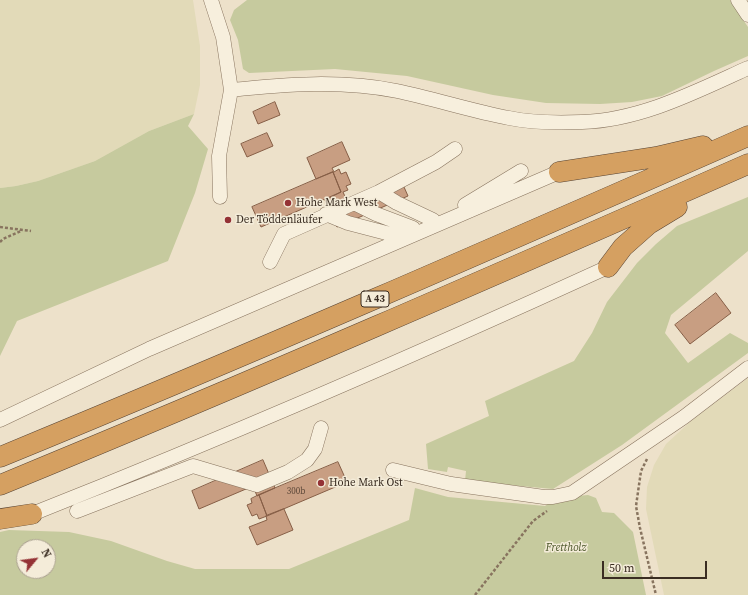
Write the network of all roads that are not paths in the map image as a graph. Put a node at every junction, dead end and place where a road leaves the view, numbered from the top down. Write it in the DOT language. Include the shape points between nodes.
graph roads {
  1 [pos="212,0"];
  2 [pos="738,0"];
  3 [pos="748,15"];
  4 [pos="748,68"];
  5 [pos="231,90"];
  6 [pos="748,136"];
  7 [pos="455,149"];
  8 [pos="748,164"];
  9 [pos="521,171"];
  10 [pos="559,172"];
  11 [pos="379,192"];
  12 [pos="220,197"];
  13 [pos="354,203"];
  14 [pos="326,214"];
  15 [pos="433,220"];
  16 [pos="414,228"];
  17 [pos="270,262"];
  18 [pos="608,267"];
  19 [pos="748,368"];
  20 [pos="0,420"];
  21 [pos="321,428"];
  22 [pos="0,457"];
  23 [pos="393,470"];
  24 [pos="0,485"];
  25 [pos="77,511"];
  26 [pos="32,514"];
  27 [pos="0,519"];
  1 -- 5 [label="street" via="223,37"];
  2 -- 3 [label="street"];
  4 -- 5 [label="street" via="664,104 623,116 583,122 511,119 411,94 367,86 309,84"];
  5 -- 12 [label="street" via="219,156"];
  6 -- 10 [label="highway" via="656,157"];
  6 -- 22 [label="highway, A 43" via="462,261"];
  7 -- 11 [label="street"];
  8 -- 18 [label="highway" via="649,224 623,247"];
  8 -- 24 [label="highway, A 43" via="465,289"];
  9 -- 15 [label="street" via="460,209"];
  10 -- 20 [label="street" via="149,349"];
  11 -- 13 [label="street"];
  11 -- 15 [label="street"];
  13 -- 14 [label="street"];
  13 -- 16 [label="street"];
  14 -- 16 [label="street" via="348,224 394,235"];
  14 -- 17 [label="street" via="284,234"];
  15 -- 16 [label="street"];
  18 -- 26 [label="street" via="441,343"];
  19 -- 23 [label="street" via="658,435 572,493 544,497 451,484"];
  21 -- 25 [label="street" via="318,443 307,460 288,472 257,485 193,466"];
  26 -- 27 [label="highway"];
}
